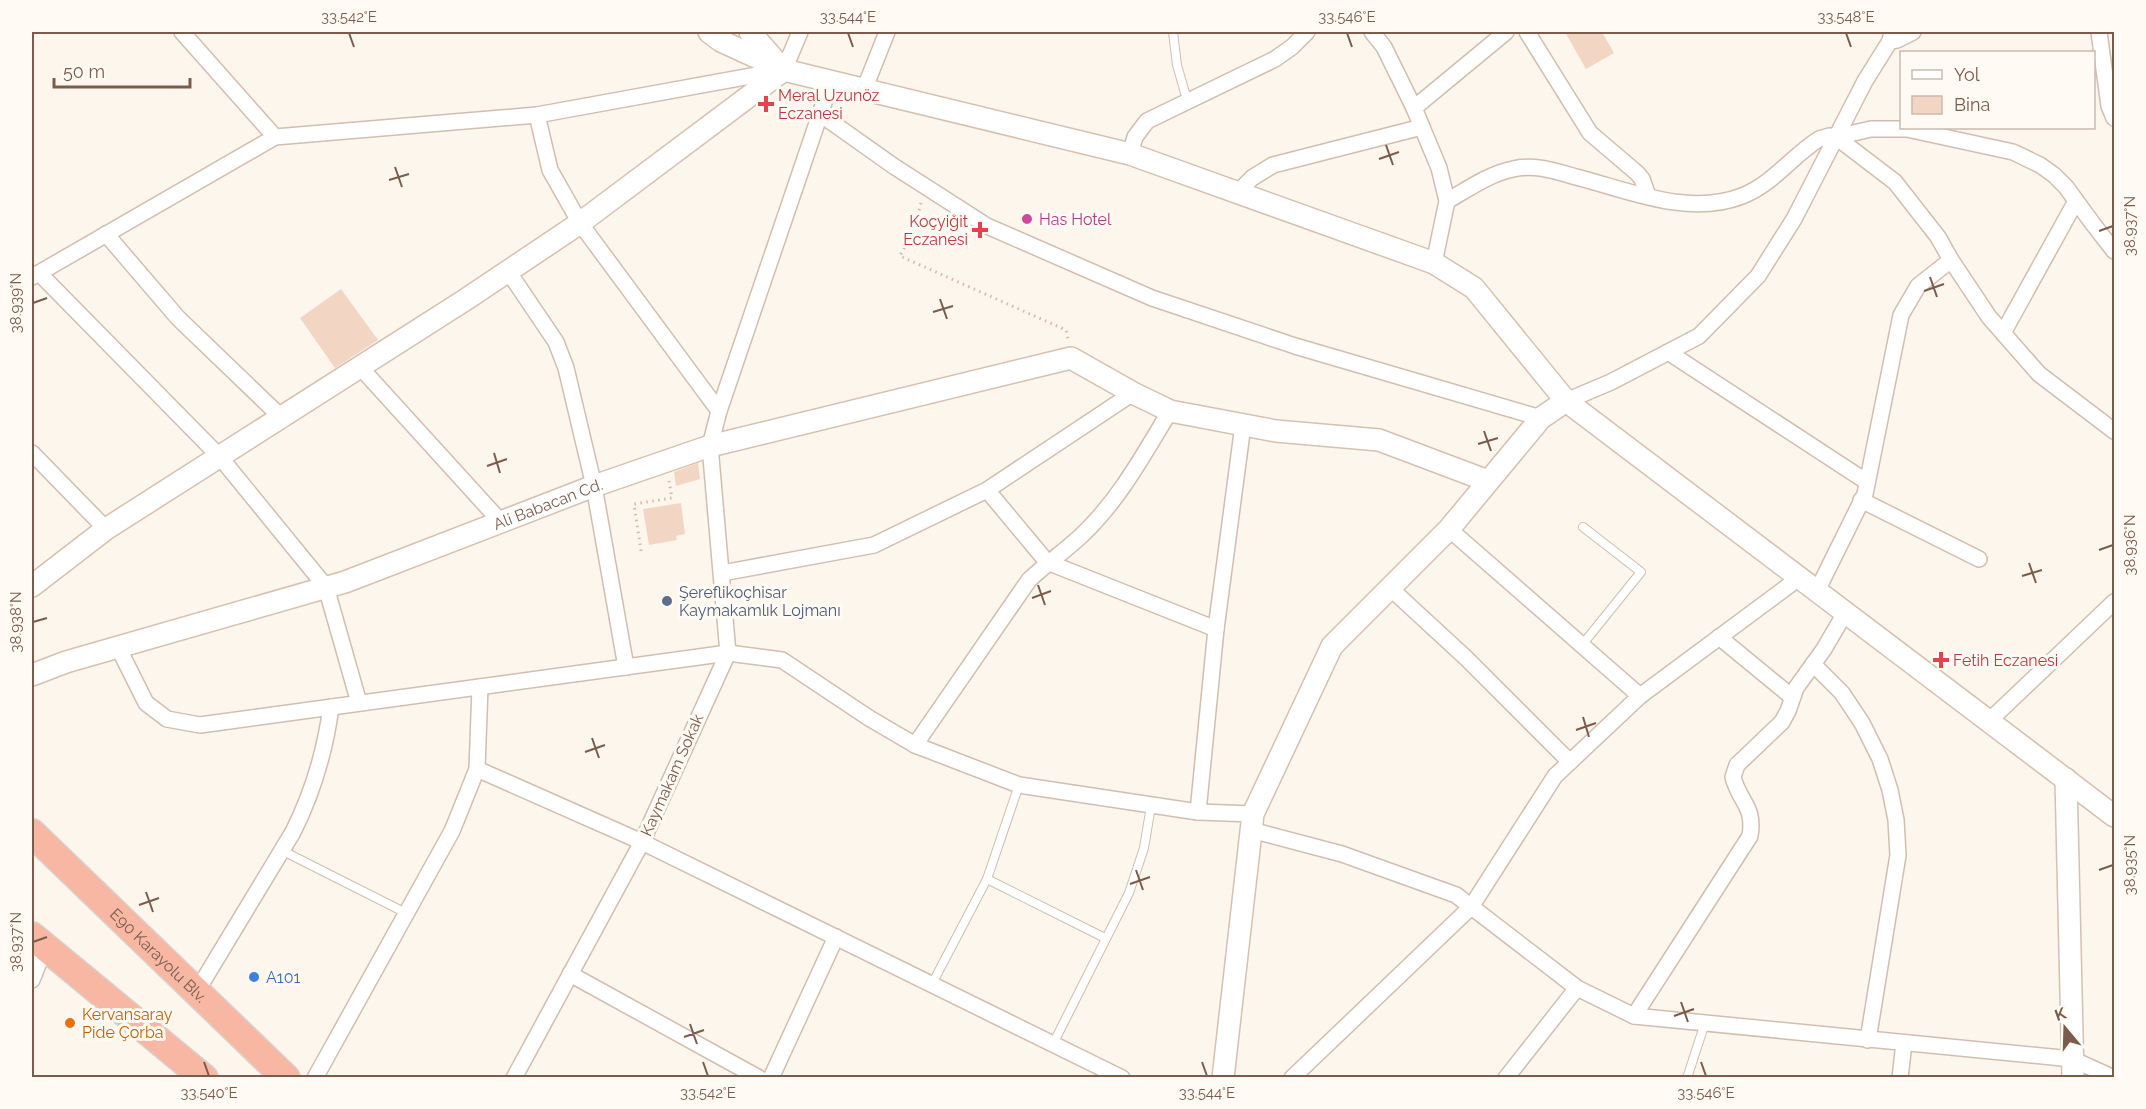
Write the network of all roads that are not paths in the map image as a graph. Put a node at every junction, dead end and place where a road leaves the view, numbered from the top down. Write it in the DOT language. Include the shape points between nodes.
graph roads {
  1 [pos="183,32"];
  2 [pos="709,32"];
  3 [pos="750,32"];
  4 [pos="800,32"];
  5 [pos="887,32"];
  6 [pos="1173,32"];
  7 [pos="1307,32"];
  8 [pos="1372,32"];
  9 [pos="1506,32"];
  10 [pos="1527,32"];
  11 [pos="1913,32"];
  12 [pos="2099,32"];
  13 [pos="1891,36"];
  14 [pos="784,70"];
  15 [pos="831,82"];
  16 [pos="864,90"];
  17 [pos="1187,100"];
  18 [pos="1414,108"];
  19 [pos="820,114"];
  20 [pos="537,115"];
  21 [pos="2115,118"];
  22 [pos="1422,127"];
  23 [pos="275,137"];
  24 [pos="1836,137"];
  25 [pos="1130,154"];
  26 [pos="1238,192"];
  27 [pos="1648,196"];
  28 [pos="1447,201"];
  29 [pos="2076,201"];
  30 [pos="580,223"];
  31 [pos="106,234"];
  32 [pos="2115,251"];
  33 [pos="1951,260"];
  34 [pos="1434,263"];
  35 [pos="508,271"];
  36 [pos="35,275"];
  37 [pos="2003,333"];
  38 [pos="1668,352"];
  39 [pos="360,367"];
  40 [pos="1133,393"];
  41 [pos="1566,401"];
  42 [pos="719,411"];
  43 [pos="1170,411"];
  44 [pos="281,417"];
  45 [pos="1541,418"];
  46 [pos="1243,425"];
  47 [pos="2115,431"];
  48 [pos="710,446"];
  49 [pos="32,453"];
  50 [pos="220,456"];
  51 [pos="1488,481"];
  52 [pos="1867,482"];
  53 [pos="594,486"];
  54 [pos="987,490"];
  55 [pos="1862,500"];
  56 [pos="501,522"];
  57 [pos="1583,527"];
  58 [pos="106,529"];
  59 [pos="1449,529"];
  60 [pos="1979,560"];
  61 [pos="1047,562"];
  62 [pos="722,573"];
  63 [pos="1799,578"];
  64 [pos="32,586"];
  65 [pos="1389,587"];
  66 [pos="326,588"];
  67 [pos="1817,591"];
  68 [pos="2115,602"];
  69 [pos="1845,613"];
  70 [pos="1216,629"];
  71 [pos="1719,637"];
  72 [pos="1581,645"];
  73 [pos="118,647"];
  74 [pos="728,652"];
  75 [pos="1813,664"];
  76 [pos="626,667"];
  77 [pos="32,675"];
  78 [pos="480,687"];
  79 [pos="1640,696"];
  80 [pos="1792,697"];
  81 [pos="359,704"];
  82 [pos="332,707"];
  83 [pos="1989,721"];
  84 [pos="915,744"];
  85 [pos="1570,762"];
  86 [pos="477,768"];
  87 [pos="2066,779"];
  88 [pos="1019,785"];
  89 [pos="1151,806"];
  90 [pos="1198,812"];
  91 [pos="2115,816"];
  92 [pos="1252,822"];
  93 [pos="32,833"];
  94 [pos="642,842"];
  95 [pos="281,850"];
  96 [pos="987,879"];
  97 [pos="1471,907"];
  98 [pos="406,913"];
  99 [pos="836,937"];
  100 [pos="1105,938"];
  101 [pos="38,941"];
  102 [pos="570,974"];
  103 [pos="32,980"];
  104 [pos="932,984"];
  105 [pos="1577,988"];
  106 [pos="197,991"];
  107 [pos="1635,1016"];
  108 [pos="1705,1023"];
  109 [pos="1868,1040"];
  110 [pos="1904,1043"];
  111 [pos="1053,1044"];
  112 [pos="2073,1068"];
  113 [pos="204,1077"];
  114 [pos="286,1077"];
  115 [pos="315,1077"];
  116 [pos="514,1077"];
  117 [pos="759,1077"];
  118 [pos="771,1077"];
  119 [pos="1122,1077"];
  120 [pos="1223,1077"];
  121 [pos="1292,1077"];
  122 [pos="1506,1077"];
  123 [pos="1687,1077"];
  124 [pos="1900,1077"];
  125 [pos="2114,1077"];
  1 -- 23 [label="street"];
  2 -- 14 [label="main road"];
  3 -- 14 [label="main road"];
  4 -- 14 [label="street"];
  5 -- 16 [label="street"];
  6 -- 17 [label="lane"];
  7 -- 17 [label="street" via="1275,59"];
  8 -- 18 [label="street" via="1384,47"];
  9 -- 18 [label="street"];
  10 -- 27 [label="street" via="1590,133 1637,173"];
  11 -- 13 [label="street" via="1897,40"];
  12 -- 21 [label="street" via="2109,106"];
  13 -- 24 [label="street"];
  14 -- 15 [label="main road"];
  14 -- 20 [label="street"];
  14 -- 30 [label="main road"];
  15 -- 16 [label="main road"];
  15 -- 19 [label="street, Kaymakam Sokak"];
  16 -- 25 [label="main road"];
  17 -- 25 [label="street" via="1147,121 1135,137"];
  18 -- 22 [label="street"];
  19 -- 42 [label="street, Kaymakam Sokak"];
  19 -- 45 [label="street" via="987,226 1152,298 1295,346"];
  20 -- 23 [label="street"];
  20 -- 30 [label="street" via="550,170"];
  22 -- 26 [label="street" via="1273,165"];
  22 -- 28 [label="street" via="1440,168"];
  23 -- 31 [label="street"];
  24 -- 27 [label="street" via="1819,139 1763,186 1741,196 1690,204"];
  24 -- 29 [label="street" via="1871,129 1907,129 2013,152 2054,175"];
  24 -- 33 [label="street" via="1895,182"];
  24 -- 38 [label="street" via="1794,219 1758,276 1699,336"];
  25 -- 26 [label="main road"];
  26 -- 34 [label="main road"];
  27 -- 28 [label="street" via="1539,167 1513,169 1488,177"];
  28 -- 34 [label="street"];
  29 -- 32 [label="street"];
  29 -- 37 [label="street"];
  30 -- 35 [label="main road"];
  30 -- 42 [label="street"];
  31 -- 36 [label="street"];
  31 -- 44 [label="street" via="178,318"];
  33 -- 37 [label="street"];
  33 -- 52 [label="street" via="1918,286 1901,315"];
  34 -- 41 [label="main road" via="1474,288"];
  35 -- 39 [label="main road"];
  35 -- 53 [label="street" via="556,342 566,368"];
  36 -- 50 [label="street"];
  37 -- 47 [label="street" via="2039,374"];
  38 -- 41 [label="street"];
  38 -- 52 [label="street"];
  39 -- 44 [label="main road"];
  39 -- 56 [label="street"];
  40 -- 43 [label="main road"];
  40 -- 48 [label="main road, Ali Babacan Cd." via="1071,358"];
  40 -- 54 [label="street"];
  41 -- 45 [label="main road"];
  41 -- 63 [label="main road"];
  42 -- 48 [label="street, Kaymakam Sokak"];
  43 -- 46 [label="main road"];
  43 -- 61 [label="street" via="1127,482 1083,535"];
  44 -- 50 [label="main road"];
  45 -- 51 [label="main road"];
  46 -- 51 [label="main road" via="1379,440"];
  46 -- 70 [label="street"];
  48 -- 53 [label="main road, Ali Babacan Cd."];
  48 -- 62 [label="street, Kaymakam Sokak"];
  49 -- 58 [label="street"];
  50 -- 58 [label="main road"];
  50 -- 66 [label="street"];
  51 -- 59 [label="main road"];
  52 -- 55 [label="street"];
  53 -- 56 [label="main road, Ali Babacan Cd."];
  53 -- 76 [label="street"];
  54 -- 61 [label="street"];
  54 -- 62 [label="street" via="874,545"];
  55 -- 60 [label="street"];
  55 -- 67 [label="street"];
  56 -- 66 [label="main road, Ali Babacan Cd."];
  57 -- 72 [label="lane" via="1641,572"];
  58 -- 64 [label="main road"];
  59 -- 65 [label="main road"];
  59 -- 72 [label="street"];
  61 -- 70 [label="street"];
  61 -- 84 [label="street" via="1029,580"];
  62 -- 74 [label="street, Kaymakam Sokak"];
  63 -- 67 [label="main road"];
  63 -- 71 [label="street"];
  65 -- 85 [label="street"];
  65 -- 92 [label="main road" via="1332,646"];
  66 -- 73 [label="main road, Ali Babacan Cd."];
  66 -- 81 [label="street"];
  67 -- 69 [label="main road"];
  68 -- 83 [label="street"];
  69 -- 75 [label="street"];
  69 -- 83 [label="main road"];
  70 -- 90 [label="street"];
  71 -- 79 [label="street"];
  71 -- 80 [label="street"];
  72 -- 79 [label="street"];
  73 -- 77 [label="main road, Ali Babacan Cd."];
  73 -- 82 [label="street" via="146,703 167,719 200,725"];
  74 -- 76 [label="street"];
  74 -- 84 [label="street" via="782,660"];
  74 -- 94 [label="street, Kaymakam Sokak"];
  75 -- 80 [label="street"];
  75 -- 109 [label="street" via="1842,693 1862,723 1880,759 1896,820 1898,855"];
  76 -- 78 [label="street"];
  78 -- 81 [label="street"];
  78 -- 86 [label="street"];
  79 -- 85 [label="street"];
  80 -- 107 [label="street" via="1782,722 1734,771 1734,783 1749,807 1750,836"];
  81 -- 82 [label="street"];
  82 -- 95 [label="street" via="315,781"];
  83 -- 87 [label="main road"];
  84 -- 88 [label="street"];
  85 -- 97 [label="street" via="1555,776"];
  86 -- 94 [label="street"];
  86 -- 98 [label="street" via="452,831"];
  87 -- 91 [label="main road"];
  87 -- 112 [label="main road"];
  88 -- 89 [label="street"];
  88 -- 96 [label="lane"];
  89 -- 90 [label="street"];
  89 -- 100 [label="lane" via="1138,869"];
  90 -- 92 [label="street"];
  92 -- 97 [label="street" via="1456,895"];
  92 -- 120 [label="main road"];
  93 -- 106 [label="highway, E90 Karayolu Blv."];
  94 -- 99 [label="street"];
  94 -- 102 [label="street, Kaymakam Sokak"];
  95 -- 98 [label="lane"];
  95 -- 106 [label="street"];
  96 -- 100 [label="lane"];
  96 -- 104 [label="lane"];
  97 -- 105 [label="street"];
  97 -- 121 [label="street"];
  98 -- 115 [label="street"];
  99 -- 104 [label="street"];
  99 -- 118 [label="street"];
  100 -- 111 [label="lane"];
  101 -- 103 [label="street"];
  101 -- 113 [label="highway"];
  102 -- 116 [label="street, Kaymakam Sokak"];
  102 -- 117 [label="street"];
  104 -- 111 [label="street"];
  105 -- 107 [label="street"];
  105 -- 122 [label="street"];
  106 -- 114 [label="highway, E90 Karayolu Blv."];
  107 -- 108 [label="street"];
  108 -- 109 [label="street"];
  108 -- 123 [label="lane"];
  109 -- 110 [label="street"];
  110 -- 112 [label="street"];
  110 -- 124 [label="street"];
  111 -- 119 [label="street"];
  112 -- 125 [label="street"];
}
